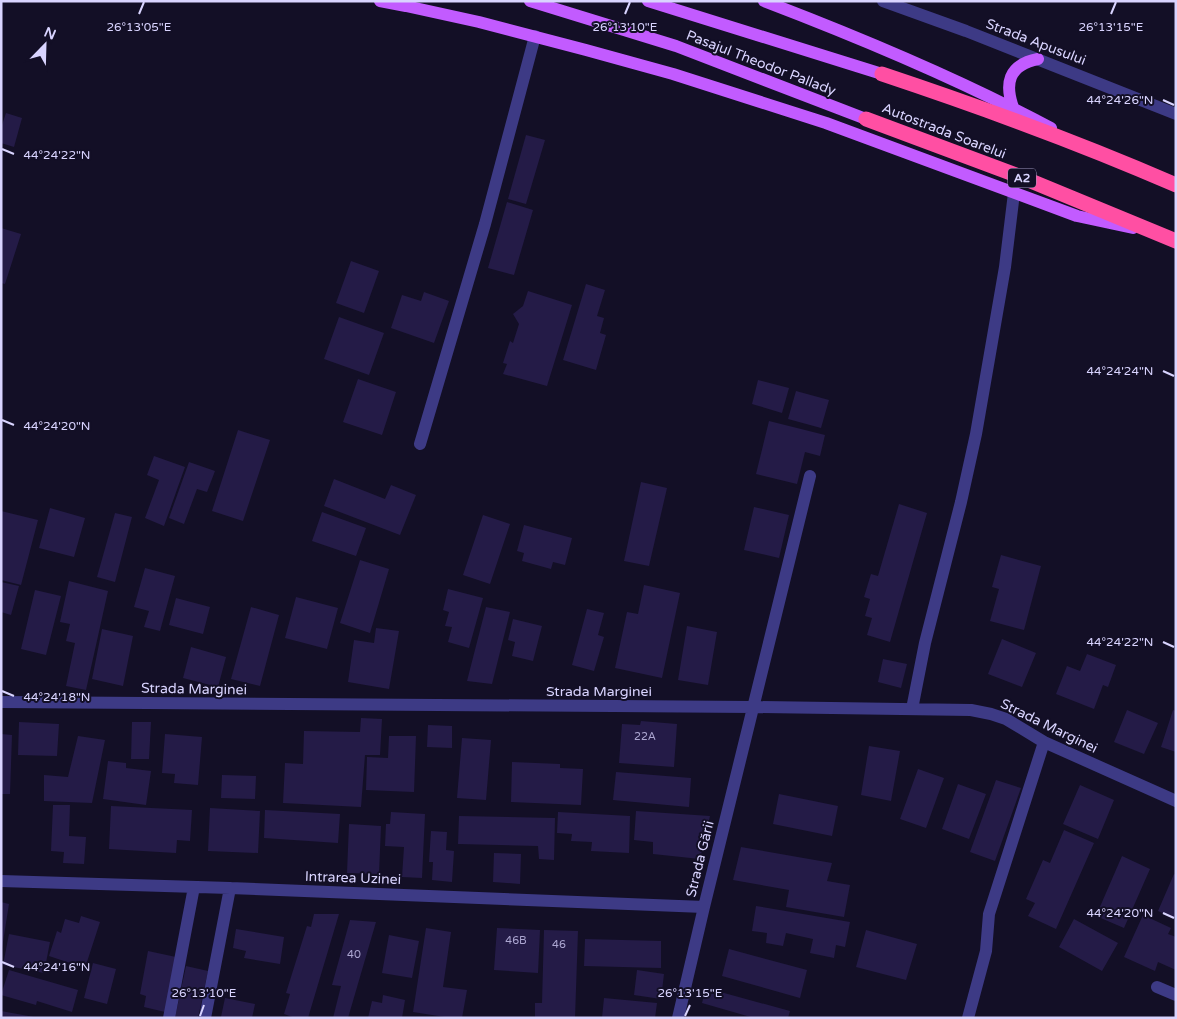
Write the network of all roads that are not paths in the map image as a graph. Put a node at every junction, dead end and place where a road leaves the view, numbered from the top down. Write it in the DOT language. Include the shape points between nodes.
graph roads {
  1 [pos="380,1"];
  2 [pos="530,1"];
  3 [pos="648,1"];
  4 [pos="764,1"];
  5 [pos="883,1"];
  6 [pos="535,36"];
  7 [pos="1038,59"];
  8 [pos="882,74"];
  9 [pos="1014,110"];
  10 [pos="1176,114"];
  11 [pos="866,119"];
  12 [pos="1086,148"];
  13 [pos="1176,185"];
  14 [pos="1014,193"];
  15 [pos="1156,233"];
  16 [pos="1176,241"];
  17 [pos="420,444"];
  18 [pos="810,476"];
  19 [pos="1,702"];
  20 [pos="753,707"];
  21 [pos="912,709"];
  22 [pos="1044,742"];
  23 [pos="1176,801"];
  24 [pos="1,881"];
  25 [pos="194,887"];
  26 [pos="230,888"];
  27 [pos="704,906"];
  28 [pos="1157,987"];
  29 [pos="1176,996"];
  30 [pos="169,1018"];
  31 [pos="205,1018"];
  32 [pos="678,1018"];
  33 [pos="968,1018"];
  1 -- 6 [label="main road"];
  2 -- 11 [label="main road, Pasajul Theodor Pallady" via="676,46"];
  3 -- 8 [label="main road, Pasajul Theodor Pallady"];
  4 -- 9 [label="main road" via="887,51"];
  5 -- 7 [label="street, Strada Apusului"];
  6 -- 14 [label="main road" via="764,102"];
  6 -- 17 [label="street" via="485,224"];
  7 -- 9 [label="main road" via="1018,66 1012,75 1008,86"];
  7 -- 10 [label="street, Strada Apusului"];
  8 -- 12 [label="highway"];
  9 -- 12 [label="main road"];
  11 -- 15 [label="highway, Autostrada Soarelui / A2" via="1016,175"];
  12 -- 13 [label="highway"];
  14 -- 15 [label="main road" via="1077,216"];
  14 -- 21 [label="street" via="976,434"];
  15 -- 16 [label="highway, Autostrada Soarelui / A2"];
  18 -- 20 [label="street, Strada Gării"];
  19 -- 20 [label="street, Strada Marginei"];
  20 -- 21 [label="street, Strada Marginei"];
  20 -- 27 [label="street, Strada Gării"];
  21 -- 22 [label="street, Strada Marginei" via="971,710 991,714 1006,719"];
  22 -- 23 [label="street, Strada Marginei"];
  22 -- 33 [label="street" via="989,914 986,951"];
  24 -- 25 [label="street, Intrarea Uzinei"];
  25 -- 26 [label="street, Intrarea Uzinei"];
  25 -- 30 [label="street"];
  26 -- 27 [label="street, Intrarea Uzinei"];
  26 -- 31 [label="street"];
  27 -- 32 [label="street, Strada Gării"];
  28 -- 29 [label="street"];
}
